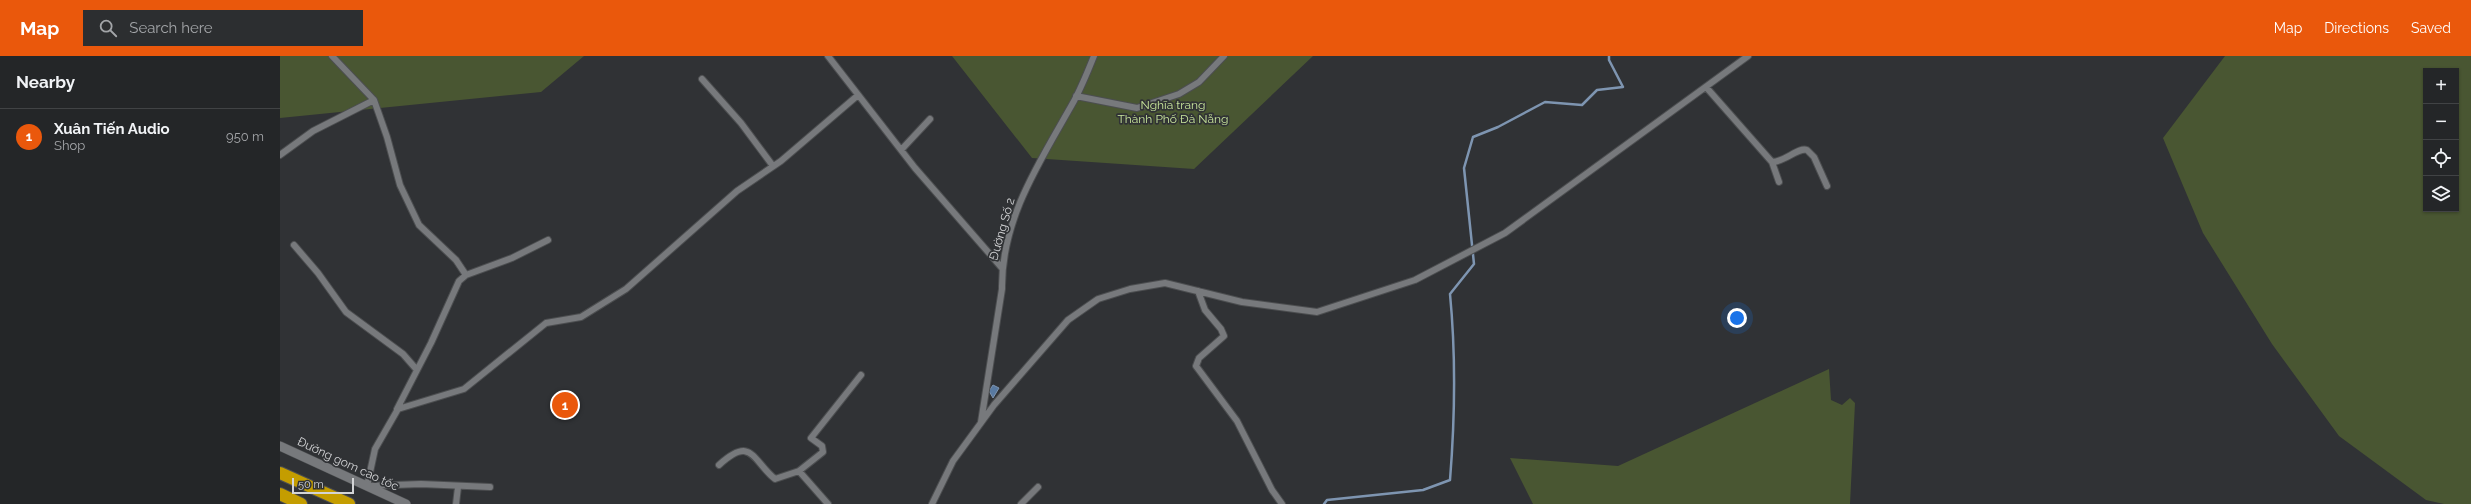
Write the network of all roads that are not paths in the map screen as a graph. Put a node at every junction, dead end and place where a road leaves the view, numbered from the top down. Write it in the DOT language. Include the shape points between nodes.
graph roads {
  1 [pos="332,56"];
  2 [pos="828,56"];
  3 [pos="1094,56"];
  4 [pos="1224,56"];
  5 [pos="1748,56"];
  6 [pos="702,79"];
  7 [pos="1706,87"];
  8 [pos="857,96"];
  9 [pos="1076,96"];
  10 [pos="374,100"];
  11 [pos="930,119"];
  12 [pos="902,149"];
  13 [pos="280,155"];
  14 [pos="1772,162"];
  15 [pos="774,166"];
  16 [pos="1779,182"];
  17 [pos="1827,186"];
  18 [pos="548,240"];
  19 [pos="294,245"];
  20 [pos="1002,268"];
  21 [pos="466,275"];
  22 [pos="1198,291"];
  23 [pos="418,370"];
  24 [pos="861,375"];
  25 [pos="390,423"];
  26 [pos="981,423"];
  27 [pos="280,446"];
  28 [pos="719,464"];
  29 [pos="799,472"];
  30 [pos="280,473"];
  31 [pos="367,486"];
  32 [pos="458,487"];
  33 [pos="490,487"];
  34 [pos="1038,487"];
  35 [pos="280,494"];
  36 [pos="301,504"];
  37 [pos="349,504"];
  38 [pos="406,504"];
  39 [pos="456,504"];
  40 [pos="828,504"];
  41 [pos="932,504"];
  42 [pos="1022,504"];
  43 [pos="1282,504"];
  1 -- 10 [label="street"];
  2 -- 8 [label="street"];
  3 -- 9 [label="street, Đường Số 2"];
  4 -- 9 [label="street" via="1199,82 1179,94 1137,108"];
  5 -- 7 [label="street"];
  6 -- 15 [label="street"];
  7 -- 14 [label="street"];
  7 -- 22 [label="street" via="1515,226 1415,280 1317,312 1242,302"];
  8 -- 12 [label="street"];
  8 -- 15 [label="street"];
  9 -- 20 [label="street, Đường Số 2" via="1022,195"];
  10 -- 13 [label="street" via="313,130"];
  10 -- 21 [label="street" via="400,185 416,219 456,260"];
  11 -- 12 [label="street"];
  12 -- 20 [label="street" via="915,168"];
  14 -- 16 [label="street"];
  14 -- 17 [label="street" via="1787,159 1801,149 1807,150 1818,164"];
  15 -- 25 [label="street" via="737,191 626,289 581,317 546,323 464,389 398,409"];
  18 -- 21 [label="street" via="512,258"];
  19 -- 23 [label="street" via="346,312 403,354"];
  20 -- 26 [label="street, Đường Số 2" via="999,311"];
  21 -- 23 [label="street" via="453,289"];
  22 -- 26 [label="street" via="1164,283 1130,289 1098,300 1068,320"];
  22 -- 43 [label="street" via="1205,310 1224,336 1199,358 1196,366 1237,421 1272,490"];
  23 -- 25 [label="street"];
  24 -- 29 [label="street" via="810,438 822,446 823,452"];
  25 -- 31 [label="street" via="375,448"];
  26 -- 41 [label="street" via="953,460"];
  27 -- 31 [label="main road, Đường gom cao tốc"];
  28 -- 29 [label="street" via="738,451 755,456 775,479"];
  29 -- 40 [label="street"];
  30 -- 37 [label="highway"];
  31 -- 32 [label="street" via="421,484"];
  31 -- 38 [label="main road, Đường gom cao tốc"];
  32 -- 33 [label="street"];
  32 -- 39 [label="street"];
  34 -- 42 [label="street"];
  35 -- 36 [label="highway"];
}
